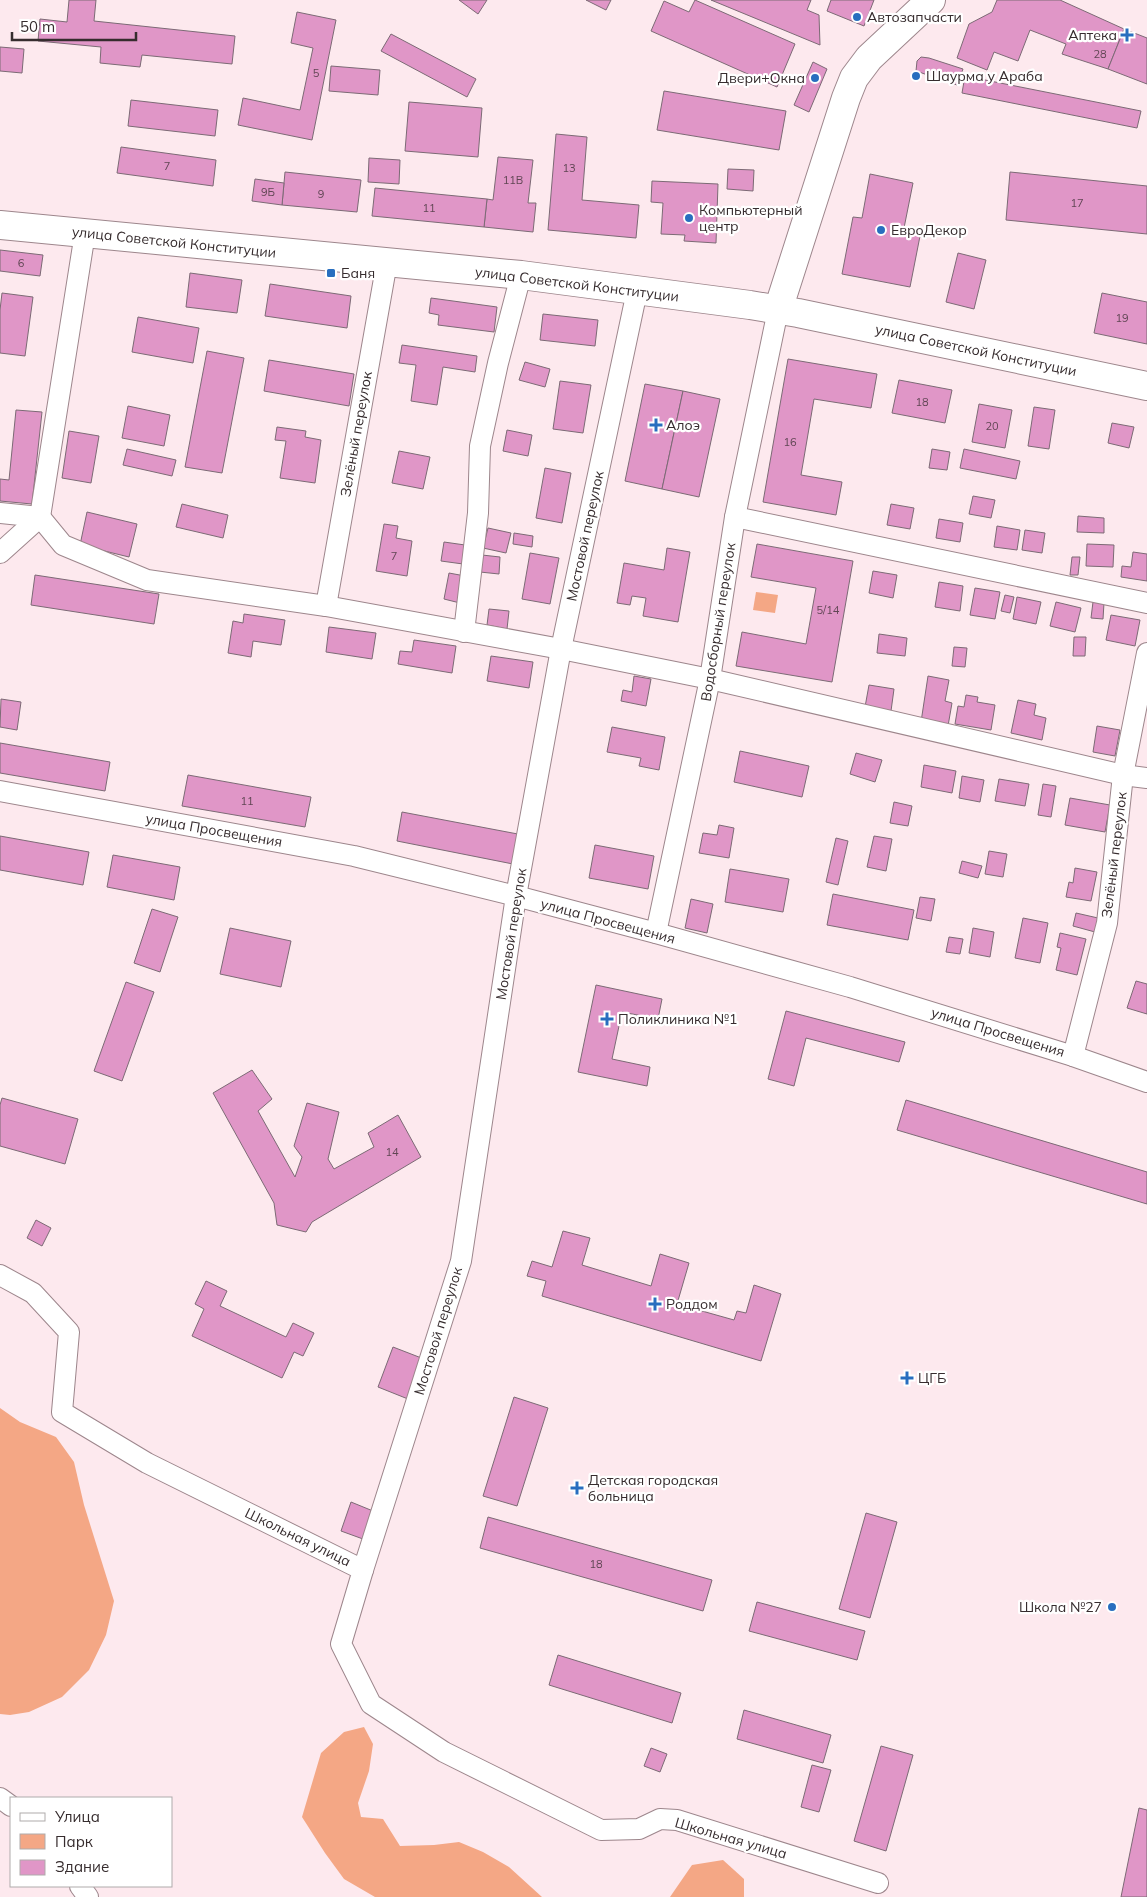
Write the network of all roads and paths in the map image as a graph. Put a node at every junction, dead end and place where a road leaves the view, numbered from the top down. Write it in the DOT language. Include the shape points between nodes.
graph roads {
  1 [pos="931,0"];
  2 [pos="0,225"];
  3 [pos="86,233"];
  4 [pos="387,262"];
  5 [pos="521,275"];
  6 [pos="637,291"];
  7 [pos="778,310"];
  8 [pos="1147,386"];
  9 [pos="0,513"];
  10 [pos="40,517"];
  11 [pos="735,517"];
  12 [pos="0,553"];
  13 [pos="1147,603"];
  14 [pos="326,606"];
  15 [pos="464,632"];
  16 [pos="561,650"];
  17 [pos="1147,653"];
  18 [pos="710,679"];
  19 [pos="1123,776"];
  20 [pos="1147,778"];
  21 [pos="0,791"];
  22 [pos="516,896"];
  23 [pos="656,933"];
  24 [pos="1073,1056"];
  25 [pos="1147,1082"];
  26 [pos="0,1275"];
  27 [pos="363,1570"];
  28 [pos="878,1883"];
  1 -- 7 [label="main road" via="869,58 854,78"];
  2 -- 3 [label="main road, улица Советской Конституции"];
  3 -- 4 [label="main road, улица Советской Конституции"];
  3 -- 10 [label="street"];
  4 -- 5 [label="main road, улица Советской Конституции"];
  4 -- 14 [label="street, Зелёный переулок"];
  5 -- 6 [label="main road, улица Советской Конституции"];
  5 -- 15 [label="street" via="480,446 478,513"];
  6 -- 7 [label="main road, улица Советской Конституции"];
  6 -- 16 [label="street, Мостовой переулок"];
  7 -- 8 [label="main road, улица Советской Конституции"];
  7 -- 11 [label="street, Водосборный переулок"];
  9 -- 10 [label="street"];
  10 -- 12 [label="street"];
  10 -- 14 [label="street" via="63,545 147,580"];
  11 -- 13 [label="street"];
  11 -- 18 [label="street, Водосборный переулок"];
  14 -- 15 [label="street"];
  15 -- 16 [label="street"];
  16 -- 18 [label="street"];
  16 -- 22 [label="street, Мостовой переулок"];
  17 -- 19 [label="street, Зелёный переулок"];
  18 -- 19 [label="street"];
  18 -- 23 [label="street, Водосборный переулок"];
  19 -- 20 [label="street"];
  19 -- 24 [label="street, Зелёный переулок" via="1107,923"];
  21 -- 22 [label="street, улица Просвещения" via="354,856"];
  22 -- 23 [label="street, улица Просвещения"];
  22 -- 27 [label="street, Мостовой переулок" via="460,1261"];
  23 -- 24 [label="street, улица Просвещения" via="850,987"];
  24 -- 25 [label="street, улица Просвещения"];
  26 -- 27 [label="street, Школьная улица" via="33,1292 69,1332 62,1412 147,1463"];
  27 -- 28 [label="street, Школьная улица" via="342,1644 370,1704 444,1752 601,1830 639,1829 660,1819 678,1820"];
}
